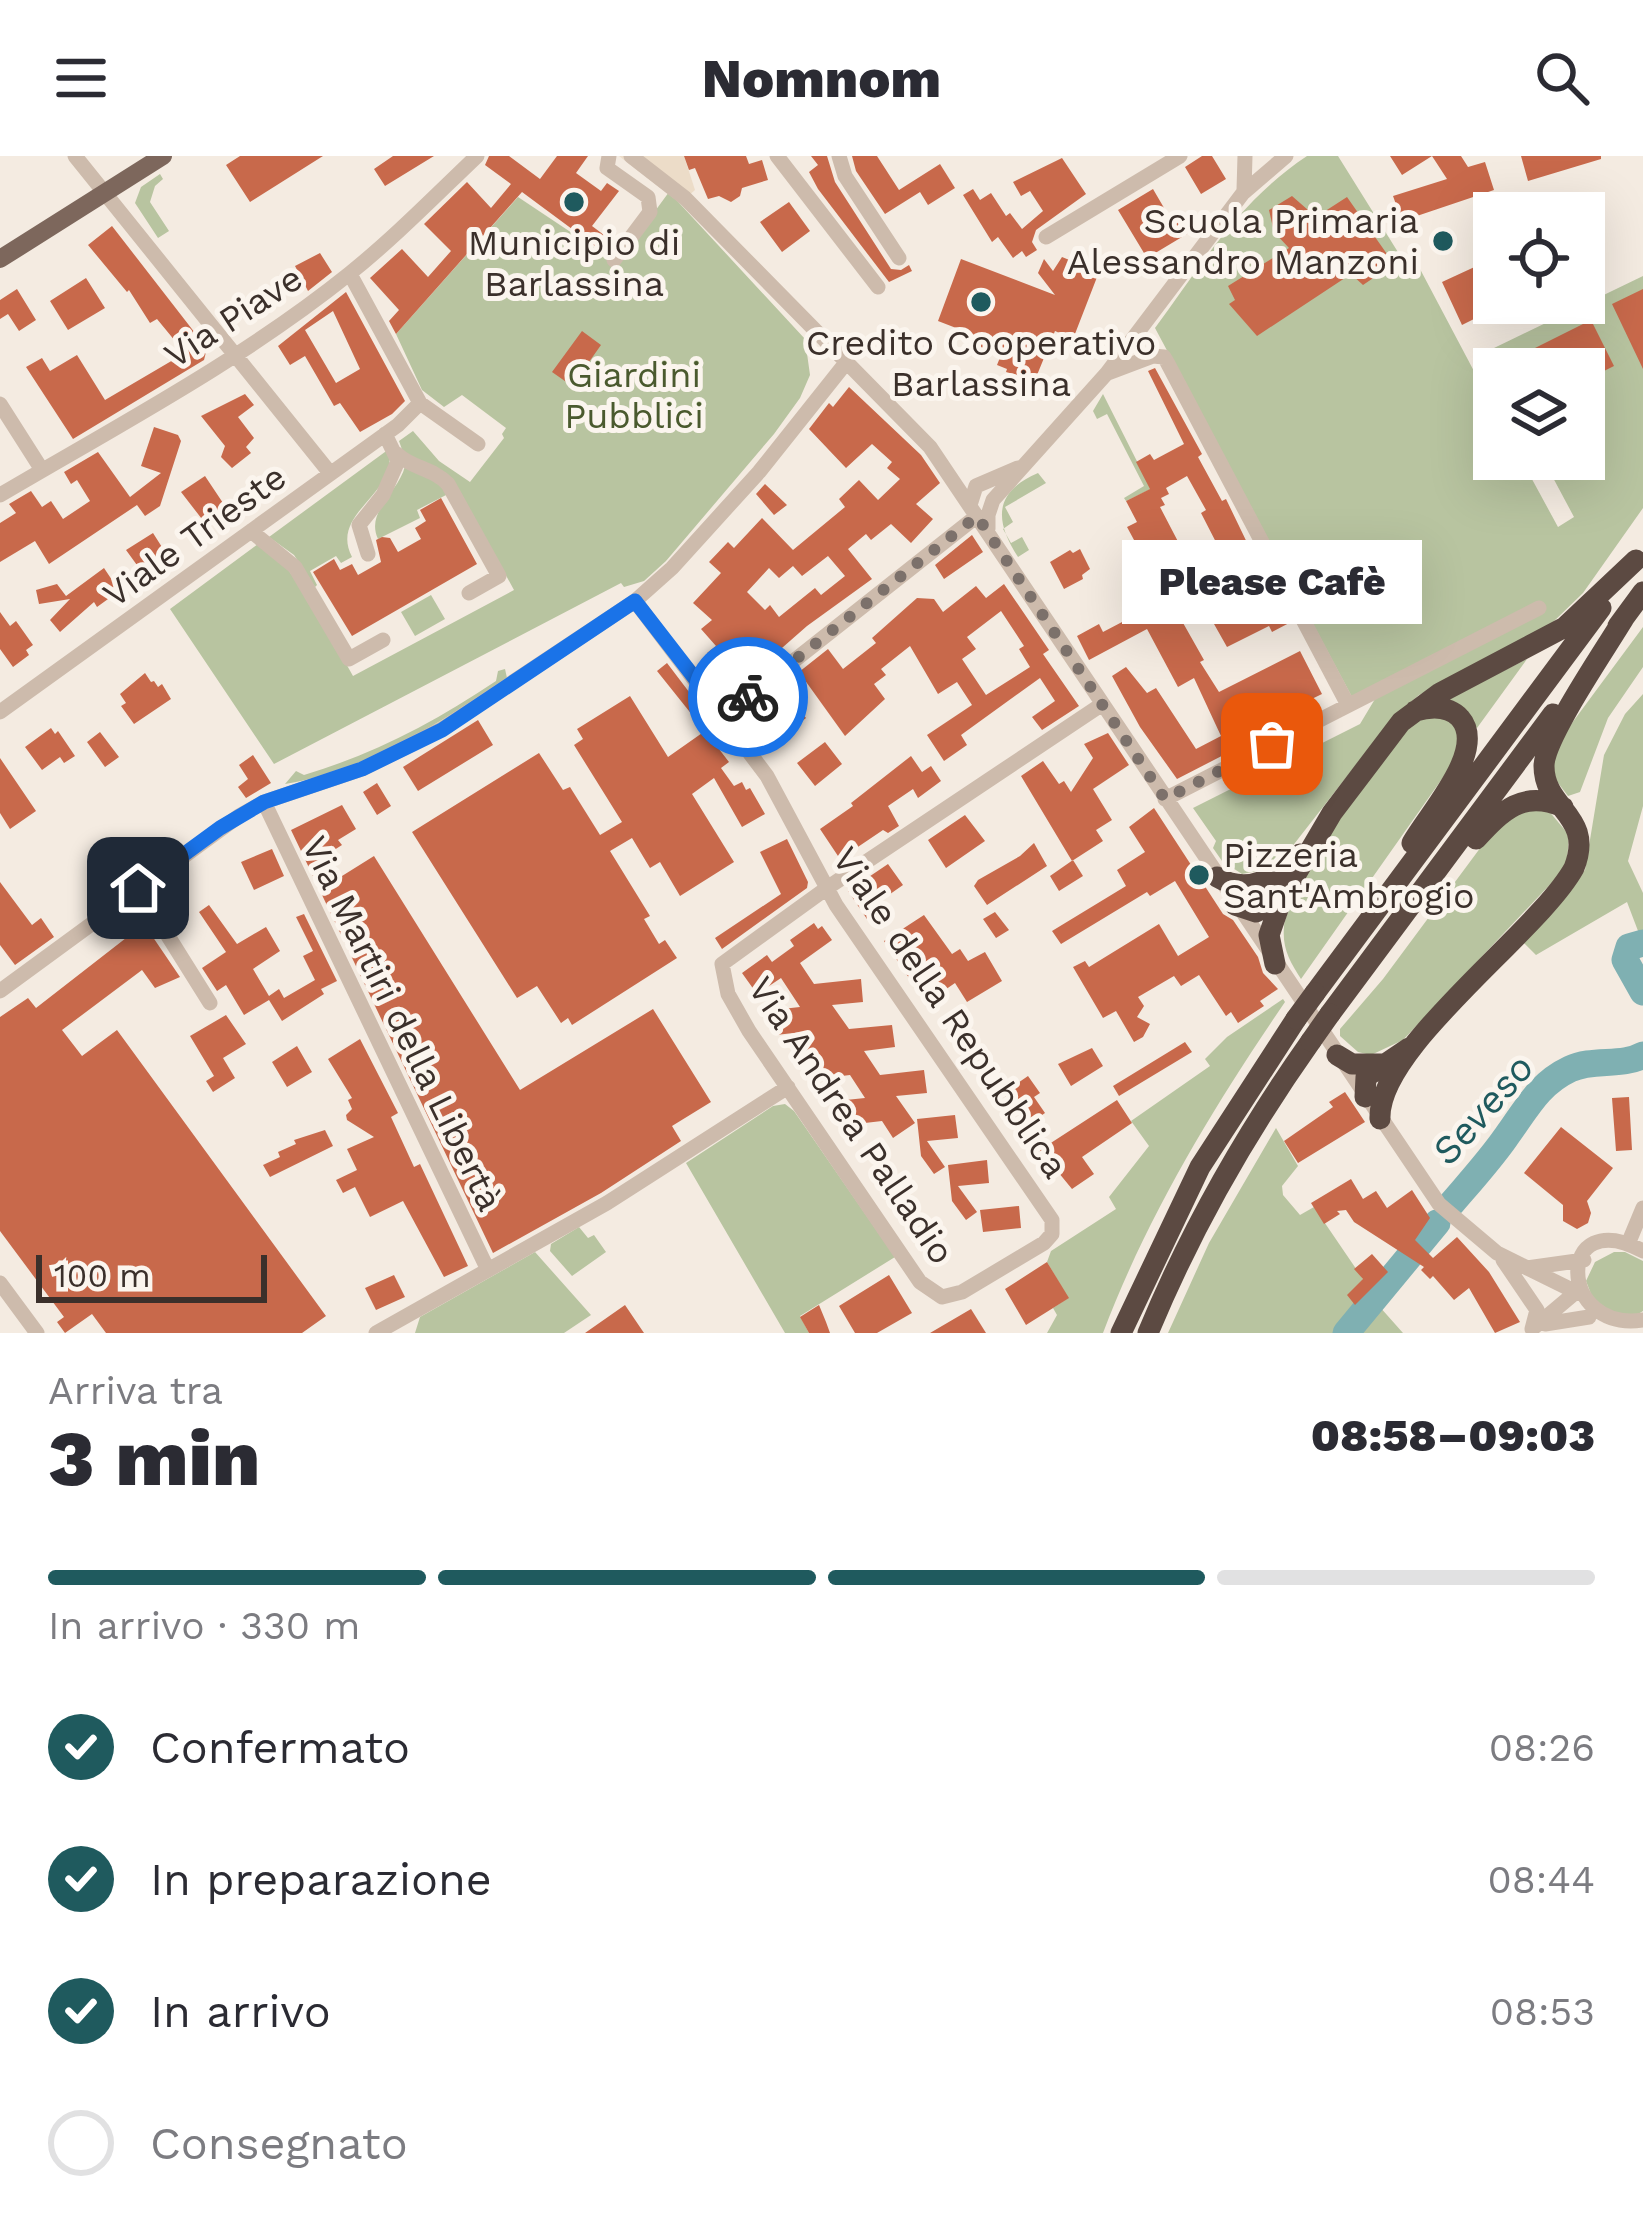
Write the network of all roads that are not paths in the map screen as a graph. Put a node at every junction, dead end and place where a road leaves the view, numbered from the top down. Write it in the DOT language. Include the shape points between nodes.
graph roads {
  1 [pos="75,156"];
  2 [pos="163,156"];
  3 [pos="476,156"];
  4 [pos="609,156"];
  5 [pos="632,156"];
  6 [pos="777,156"];
  7 [pos="839,156"];
  8 [pos="1180,156"];
  9 [pos="1245,156"];
  10 [pos="1254,156"];
  11 [pos="1285,157"];
  12 [pos="103,191"];
  13 [pos="1244,193"];
  14 [pos="1046,237"];
  15 [pos="0,259"];
  16 [pos="899,259"];
  17 [pos="614,260"];
  18 [pos="350,274"];
  19 [pos="878,287"];
  20 [pos="233,353"];
  21 [pos="845,364"];
  22 [pos="1107,373"];
  23 [pos="420,403"];
  24 [pos="0,404"];
  25 [pos="386,434"];
  26 [pos="478,444"];
  27 [pos="397,454"];
  28 [pos="946,469"];
  29 [pos="42,470"];
  30 [pos="330,473"];
  31 [pos="995,487"];
  32 [pos="0,495"];
  33 [pos="971,505"];
  34 [pos="250,531"];
  35 [pos="990,536"];
  36 [pos="368,554"];
  37 [pos="1640,556"];
  38 [pos="1643,592"];
  39 [pos="469,593"];
  40 [pos="635,601"];
  41 [pos="1539,608"];
  42 [pos="1624,618"];
  43 [pos="383,640"];
  44 [pos="1348,705"];
  45 [pos="1101,706"];
  46 [pos="0,712"];
  47 [pos="1409,714"];
  48 [pos="724,716"];
  49 [pos="1165,799"];
  50 [pos="264,802"];
  51 [pos="1563,807"];
  52 [pos="1314,841"];
  53 [pos="1217,877"];
  54 [pos="1255,885"];
  55 [pos="138,888"];
  56 [pos="827,888"];
  57 [pos="1389,893"];
  58 [pos="1282,898"];
  59 [pos="1409,909"];
  60 [pos="1240,911"];
  61 [pos="1275,964"];
  62 [pos="0,991"];
  63 [pos="210,1003"];
  64 [pos="1336,1055"];
  65 [pos="1387,1072"];
  66 [pos="788,1087"];
  67 [pos="1361,1088"];
  68 [pos="1380,1119"];
  69 [pos="1643,1208"];
  70 [pos="1636,1247"];
  71 [pos="1497,1252"];
  72 [pos="1584,1260"];
  73 [pos="1525,1268"];
  74 [pos="488,1270"];
  75 [pos="0,1283"];
  76 [pos="1576,1292"];
  77 [pos="934,1295"];
  78 [pos="1592,1323"];
  79 [pos="1634,1326"];
  80 [pos="402,1327"];
  81 [pos="1531,1330"];
  82 [pos="37,1333"];
  83 [pos="376,1333"];
  84 [pos="1121,1333"];
  85 [pos="1148,1333"];
  1 -- 12 [label="street"];
  2 -- 12 [label="main road"];
  3 -- 18 [label="street, Via Piave"];
  4 -- 17 [label="street" via="607,168 651,204"];
  5 -- 21 [label="street" via="685,198"];
  6 -- 19 [label="street"];
  7 -- 16 [label="street"];
  8 -- 14 [label="street"];
  9 -- 13 [label="street"];
  10 -- 11 [label="street"];
  11 -- 13 [label="street"];
  12 -- 15 [label="main road"];
  12 -- 20 [label="street"];
  13 -- 22 [label="street"];
  18 -- 20 [label="street, Via Piave"];
  18 -- 23 [label="street"];
  20 -- 29 [label="street, Via Piave"];
  20 -- 30 [label="street"];
  21 -- 28 [label="street"];
  21 -- 40 [label="street" via="746,486"];
  22 -- 31 [label="street"];
  22 -- 44 [label="street" via="1164,357"];
  23 -- 25 [label="street, Viale Trieste"];
  23 -- 26 [label="street"];
  24 -- 29 [label="street"];
  25 -- 27 [label="street"];
  25 -- 30 [label="street, Viale Trieste"];
  27 -- 36 [label="street" via="392,482 359,525"];
  27 -- 39 [label="street" via="448,484 499,576"];
  28 -- 31 [label="street"];
  28 -- 33 [label="street"];
  29 -- 32 [label="street, Via Piave"];
  30 -- 34 [label="street, Viale Trieste"];
  31 -- 33 [label="street" via="976,486"];
  31 -- 35 [label="street"];
  33 -- 35 [label="street"];
  33 -- 48 [label="street"];
  34 -- 43 [label="street" via="296,567 349,659"];
  34 -- 46 [label="street, Viale Trieste"];
  35 -- 45 [label="street"];
  37 -- 47 [label="highway" via="1564,627"];
  37 -- 57 [label="highway"];
  38 -- 42 [label="highway"];
  40 -- 48 [label="street, Viale della Repubblica"];
  40 -- 50 [label="street" via="442,730 362,769"];
  41 -- 44 [label="street"];
  42 -- 51 [label="highway" via="1545,754 1544,774"];
  42 -- 59 [label="highway"];
  44 -- 49 [label="street"];
  45 -- 49 [label="street"];
  45 -- 56 [label="street"];
  47 -- 52 [label="highway"];
  47 -- 57 [label="highway" via="1452,712 1468,742"];
  48 -- 56 [label="street, Viale della Repubblica" via="767,776"];
  49 -- 53 [label="street"];
  50 -- 55 [label="street"];
  50 -- 74 [label="street, Via Martiri della Libertà"];
  51 -- 59 [label="highway" via="1536,799 1512,805"];
  51 -- 65 [label="highway" via="1580,840 1569,878"];
  52 -- 54 [label="highway"];
  52 -- 58 [label="highway"];
  53 -- 54 [label="highway"];
  53 -- 60 [label="street"];
  54 -- 60 [label="highway"];
  55 -- 62 [label="street"];
  55 -- 63 [label="street"];
  56 -- 66 [label="street, Via Andrea Palladio" via="722,964 728,994"];
  56 -- 77 [label="street, Viale della Repubblica" via="1052,1220 1044,1244 962,1292"];
  57 -- 84 [label="highway, bridge" via="1201,1167"];
  58 -- 60 [label="highway"];
  58 -- 61 [label="highway" via="1269,935"];
  59 -- 85 [label="highway, bridge" via="1230,1164"];
  60 -- 61 [label="street"];
  61 -- 64 [label="street"];
  64 -- 65 [label="highway"];
  64 -- 67 [label="street"];
  65 -- 67 [label="highway" via="1366,1077"];
  65 -- 68 [label="highway"];
  66 -- 74 [label="street"];
  66 -- 77 [label="street, Via Andrea Palladio"];
  67 -- 68 [label="street"];
  68 -- 71 [label="street" via="1439,1204"];
  69 -- 70 [label="street"];
  70 -- 72 [label="street" via="1604,1245"];
  71 -- 73 [label="street"];
  71 -- 81 [label="street" via="1537,1310"];
  72 -- 73 [label="street"];
  72 -- 76 [label="street"];
  73 -- 76 [label="street"];
  74 -- 80 [label="street"];
  75 -- 82 [label="street"];
  76 -- 78 [label="street"];
  76 -- 81 [label="street"];
  78 -- 79 [label="street"];
  78 -- 81 [label="street"];
  80 -- 83 [label="street"];
}
